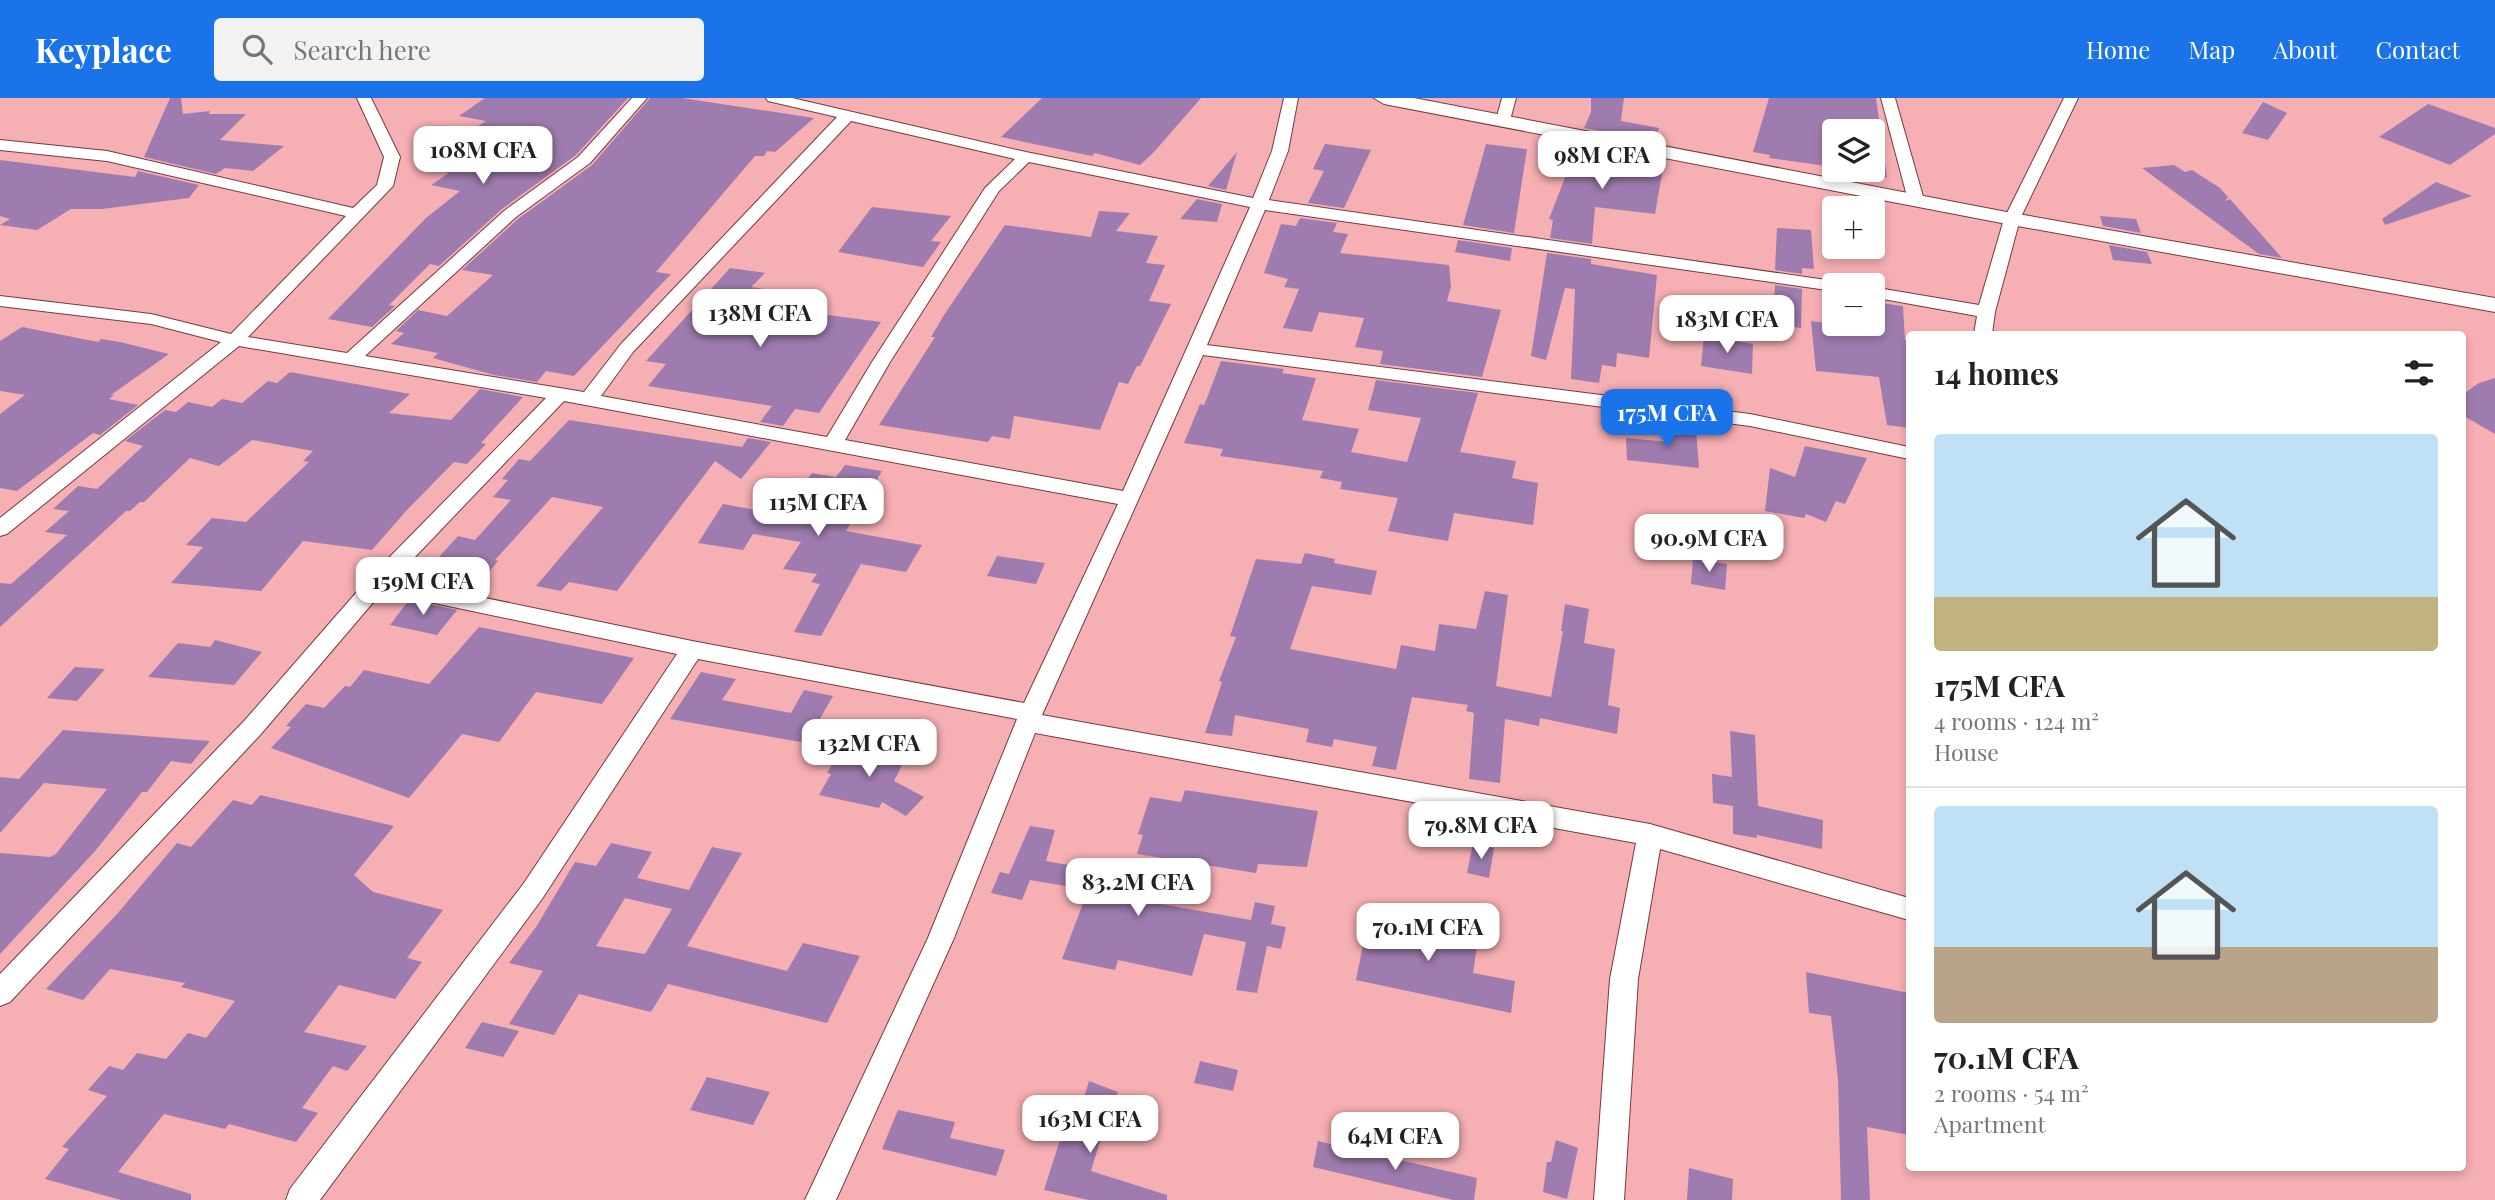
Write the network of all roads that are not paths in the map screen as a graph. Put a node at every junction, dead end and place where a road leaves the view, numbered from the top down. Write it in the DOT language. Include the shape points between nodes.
graph roads {
  1 [pos="364,98"];
  2 [pos="640,98"];
  3 [pos="773,98"];
  4 [pos="1291,98"];
  5 [pos="1384,98"];
  6 [pos="1509,98"];
  7 [pos="1888,98"];
  8 [pos="2071,98"];
  9 [pos="848,116"];
  10 [pos="1503,120"];
  11 [pos="0,145"];
  12 [pos="1026,157"];
  13 [pos="1916,200"];
  14 [pos="1259,204"];
  15 [pos="357,214"];
  16 [pos="2012,219"];
  17 [pos="1822,284"];
  18 [pos="1885,294"];
  19 [pos="9,303"];
  20 [pos="2495,305"];
  21 [pos="1986,312"];
  22 [pos="0,317"];
  23 [pos="1983,331"];
  24 [pos="235,340"];
  25 [pos="1196,349"];
  26 [pos="350,360"];
  27 [pos="560,394"];
  28 [pos="588,400"];
  29 [pos="832,446"];
  30 [pos="1906,452"];
  31 [pos="1130,499"];
  32 [pos="0,529"];
  33 [pos="377,583"];
  34 [pos="692,649"];
  35 [pos="1029,717"];
  36 [pos="1650,835"];
  37 [pos="1906,908"];
  38 [pos="0,993"];
  39 [pos="301,1200"];
  40 [pos="820,1200"];
  41 [pos="1609,1200"];
  1 -- 15 [label="street" via="392,157 386,186"];
  2 -- 26 [label="street" via="584,160 510,214"];
  3 -- 9 [label="street"];
  4 -- 14 [label="street" via="1280,151"];
  5 -- 10 [label="street"];
  6 -- 10 [label="street"];
  7 -- 13 [label="street"];
  8 -- 16 [label="street"];
  9 -- 12 [label="street"];
  9 -- 28 [label="street" via="627,348"];
  10 -- 13 [label="street"];
  11 -- 15 [label="street" via="107,156"];
  12 -- 14 [label="street"];
  12 -- 29 [label="street" via="993,188"];
  13 -- 16 [label="street"];
  14 -- 17 [label="street"];
  14 -- 25 [label="street"];
  15 -- 24 [label="street"];
  16 -- 20 [label="street"];
  16 -- 21 [label="street"];
  18 -- 21 [label="street"];
  19 -- 22 [label="street"];
  19 -- 24 [label="street" via="151,319"];
  21 -- 23 [label="street"];
  24 -- 26 [label="street"];
  24 -- 32 [label="street"];
  25 -- 30 [label="street" via="1750,420"];
  25 -- 31 [label="street"];
  26 -- 27 [label="street"];
  27 -- 28 [label="street"];
  27 -- 33 [label="street"];
  28 -- 29 [label="street"];
  29 -- 31 [label="street"];
  31 -- 35 [label="street"];
  33 -- 34 [label="street"];
  33 -- 38 [label="street" via="253,727"];
  34 -- 35 [label="street"];
  34 -- 39 [label="street" via="533,891"];
  35 -- 36 [label="street"];
  35 -- 40 [label="street" via="941,938"];
  36 -- 37 [label="street"];
  36 -- 41 [label="street" via="1623,979"];
}
